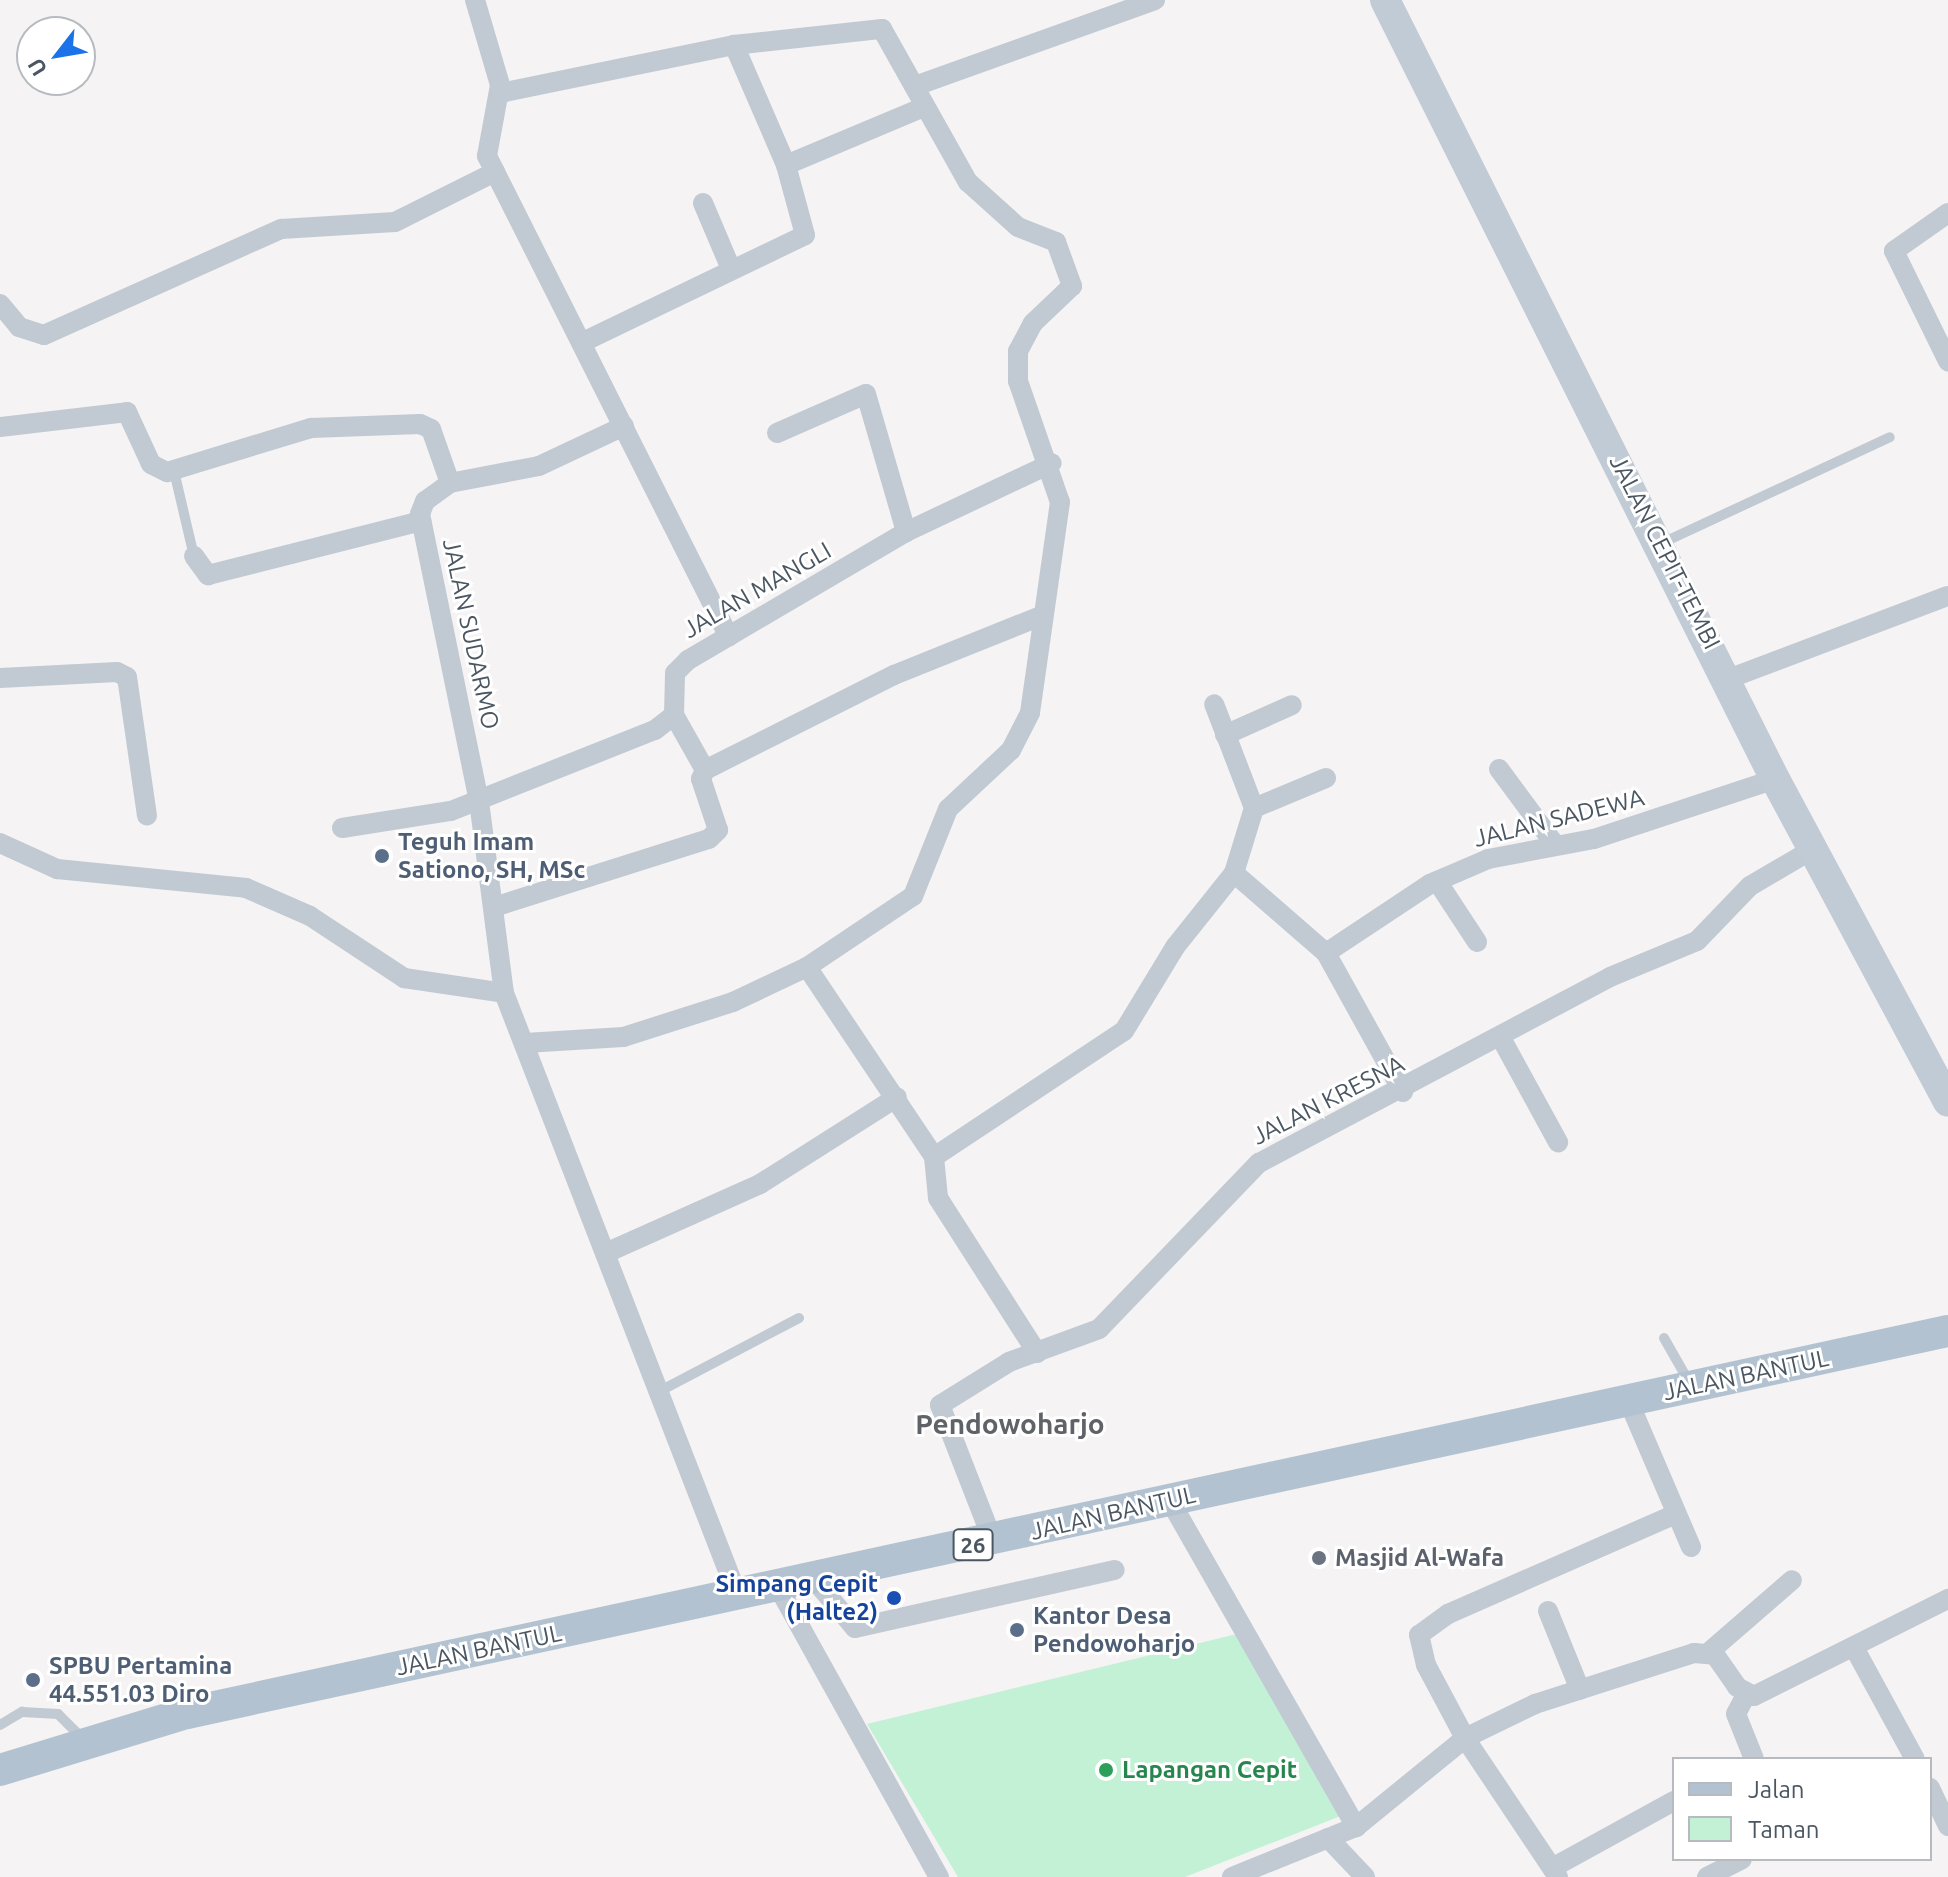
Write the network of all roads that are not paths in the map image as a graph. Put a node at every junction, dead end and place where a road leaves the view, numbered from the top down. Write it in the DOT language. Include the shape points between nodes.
graph roads {
  1 [pos="475,0"];
  2 [pos="1155,0"];
  3 [pos="1385,0"];
  4 [pos="734,45"];
  5 [pos="915,86"];
  6 [pos="500,93"];
  7 [pos="924,107"];
  8 [pos="786,165"];
  9 [pos="495,172"];
  10 [pos="703,203"];
  11 [pos="1948,213"];
  12 [pos="731,269"];
  13 [pos="0,304"];
  14 [pos="585,341"];
  15 [pos="1948,361"];
  16 [pos="624,426"];
  17 [pos="0,427"];
  18 [pos="777,433"];
  19 [pos="1890,437"];
  20 [pos="1052,463"];
  21 [pos="174,471"];
  22 [pos="450,483"];
  23 [pos="421,521"];
  24 [pos="906,532"];
  25 [pos="1662,543"];
  26 [pos="194,556"];
  27 [pos="1948,596"];
  28 [pos="1043,615"];
  29 [pos="729,637"];
  30 [pos="0,678"];
  31 [pos="1728,679"];
  32 [pos="1214,704"];
  33 [pos="1292,705"];
  34 [pos="674,715"];
  35 [pos="1225,735"];
  36 [pos="1499,769"];
  37 [pos="705,770"];
  38 [pos="1326,778"];
  39 [pos="1775,779"];
  40 [pos="479,801"];
  41 [pos="1254,808"];
  42 [pos="147,816"];
  43 [pos="342,828"];
  44 [pos="1553,842"];
  45 [pos="0,843"];
  46 [pos="1813,849"];
  47 [pos="1234,873"];
  48 [pos="1437,881"];
  49 [pos="494,907"];
  50 [pos="1477,942"];
  51 [pos="1326,953"];
  52 [pos="807,967"];
  53 [pos="504,993"];
  54 [pos="1501,1038"];
  55 [pos="525,1043"];
  56 [pos="1403,1092"];
  57 [pos="897,1097"];
  58 [pos="1948,1102"];
  59 [pos="1558,1142"];
  60 [pos="934,1157"];
  61 [pos="608,1252"];
  62 [pos="799,1318"];
  63 [pos="1948,1331"];
  64 [pos="1664,1338"];
  65 [pos="1037,1353"];
  66 [pos="1692,1387"];
  67 [pos="660,1391"];
  68 [pos="1628,1400"];
  69 [pos="1169,1499"];
  70 [pos="1673,1515"];
  71 [pos="993,1541"];
  72 [pos="1691,1547"];
  73 [pos="1115,1570"];
  74 [pos="813,1578"];
  75 [pos="1792,1580"];
  76 [pos="777,1585"];
  77 [pos="737,1594"];
  78 [pos="1948,1599"];
  79 [pos="1548,1611"];
  80 [pos="1856,1651"];
  81 [pos="1708,1653"];
  82 [pos="1580,1690"];
  83 [pos="1746,1695"];
  84 [pos="0,1725"];
  85 [pos="1465,1738"];
  86 [pos="86,1742"];
  87 [pos="1753,1757"];
  88 [pos="1914,1757"];
  89 [pos="0,1770"];
  90 [pos="1932,1792"];
  91 [pos="1672,1802"];
  92 [pos="1948,1826"];
  93 [pos="1356,1827"];
  94 [pos="1328,1838"];
  95 [pos="1738,1861"];
  96 [pos="1266,1871"];
  97 [pos="1549,1872"];
  98 [pos="939,1877"];
  99 [pos="1232,1877"];
  100 [pos="1365,1877"];
  101 [pos="1707,1877"];
  1 -- 6 [label="street"];
  2 -- 5 [label="street"];
  3 -- 25 [label="main road, JALAN CEPIT-TEMBI"];
  4 -- 5 [label="street" via="874,28 887,34"];
  4 -- 6 [label="street"];
  4 -- 8 [label="street"];
  5 -- 7 [label="street"];
  6 -- 9 [label="street" via="484,141"];
  7 -- 8 [label="street"];
  7 -- 20 [label="street" via="968,182 1018,227 1051,238 1062,252 1072,286 1033,323 1018,351 1023,398"];
  8 -- 12 [label="street" via="805,235"];
  9 -- 13 [label="street" via="395,222 281,229 44,335 19,327"];
  9 -- 14 [label="street"];
  10 -- 12 [label="street"];
  11 -- 15 [label="street" via="1894,251"];
  12 -- 14 [label="street"];
  14 -- 16 [label="street"];
  16 -- 22 [label="street" via="539,466"];
  16 -- 29 [label="street"];
  17 -- 21 [label="street" via="127,412 151,464"];
  18 -- 24 [label="street" via="866,394"];
  19 -- 25 [label="lane"];
  20 -- 24 [label="street, JALAN MANGLI"];
  20 -- 28 [label="street" via="1060,502"];
  21 -- 22 [label="street" via="297,431 420,424 431,429"];
  21 -- 26 [label="lane"];
  22 -- 23 [label="street, JALAN SUDARMO" via="422,504"];
  23 -- 26 [label="street" via="208,575"];
  23 -- 40 [label="street, JALAN SUDARMO"];
  24 -- 29 [label="street, JALAN MANGLI"];
  25 -- 31 [label="main road, JALAN CEPIT-TEMBI"];
  27 -- 31 [label="street"];
  28 -- 37 [label="street" via="894,675"];
  28 -- 52 [label="street" via="1030,713 1019,739 953,801 913,896"];
  29 -- 34 [label="street, JALAN MANGLI" via="679,667"];
  30 -- 42 [label="street" via="117,672 127,677"];
  31 -- 39 [label="main road, JALAN CEPIT-TEMBI"];
  32 -- 35 [label="street"];
  33 -- 35 [label="street"];
  34 -- 37 [label="street"];
  34 -- 40 [label="street" via="568,769"];
  35 -- 41 [label="street"];
  36 -- 44 [label="street"];
  37 -- 49 [label="street" via="701,779 716,835"];
  38 -- 41 [label="street"];
  39 -- 44 [label="street, JALAN SADEWA" via="1594,839"];
  39 -- 46 [label="main road, JALAN CEPIT-TEMBI"];
  40 -- 43 [label="street"];
  40 -- 49 [label="street, JALAN SUDARMO"];
  41 -- 47 [label="street"];
  44 -- 48 [label="street, JALAN SADEWA"];
  45 -- 53 [label="street" via="57,869 246,888 310,916 404,978"];
  46 -- 54 [label="street, JALAN KRESNA" via="1750,886 1697,941 1610,977"];
  46 -- 58 [label="main road, JALAN CEPIT-TEMBI"];
  47 -- 51 [label="street"];
  47 -- 60 [label="street" via="1175,947 1124,1031"];
  48 -- 50 [label="street"];
  48 -- 51 [label="street, JALAN SADEWA"];
  49 -- 53 [label="street, JALAN SUDARMO"];
  51 -- 56 [label="street"];
  52 -- 55 [label="street" via="653,1030"];
  52 -- 57 [label="street"];
  53 -- 55 [label="street, JALAN SUDARMO"];
  54 -- 56 [label="street, JALAN KRESNA"];
  54 -- 59 [label="street"];
  55 -- 61 [label="street, JALAN SUDARMO"];
  56 -- 65 [label="street, JALAN KRESNA" via="1259,1163 1099,1329"];
  57 -- 60 [label="street"];
  57 -- 61 [label="street" via="760,1184"];
  60 -- 65 [label="street" via="938,1198"];
  61 -- 67 [label="street, JALAN SUDARMO"];
  62 -- 67 [label="lane"];
  63 -- 66 [label="main road, JALAN BANTUL / 26"];
  64 -- 66 [label="lane"];
  65 -- 71 [label="street, JALAN KRESNA" via="987,1374 938,1409"];
  66 -- 68 [label="main road, JALAN BANTUL / 26"];
  67 -- 77 [label="street, JALAN SUDARMO"];
  68 -- 69 [label="main road, JALAN BANTUL / 26"];
  68 -- 70 [label="street"];
  69 -- 71 [label="main road, JALAN BANTUL / 26"];
  69 -- 93 [label="street"];
  70 -- 72 [label="street"];
  70 -- 85 [label="street" via="1448,1614 1419,1635 1426,1665"];
  71 -- 74 [label="main road, JALAN BANTUL / 26"];
  73 -- 74 [label="street" via="855,1628"];
  74 -- 76 [label="main road, JALAN BANTUL / 26"];
  75 -- 81 [label="street"];
  76 -- 77 [label="main road, JALAN BANTUL / 26"];
  76 -- 98 [label="street"];
  77 -- 86 [label="main road, JALAN BANTUL / 26" via="187,1713"];
  78 -- 80 [label="street"];
  79 -- 82 [label="street"];
  80 -- 83 [label="street"];
  80 -- 88 [label="street"];
  81 -- 82 [label="street"];
  81 -- 83 [label="street"];
  82 -- 85 [label="street"];
  83 -- 87 [label="street" via="1736,1714"];
  84 -- 86 [label="lane" via="22,1712 58,1714"];
  85 -- 93 [label="street"];
  85 -- 97 [label="street"];
  86 -- 89 [label="main road, JALAN BANTUL / 26"];
  90 -- 92 [label="street"];
  91 -- 97 [label="street"];
  93 -- 94 [label="street"];
  94 -- 96 [label="street"];
  94 -- 100 [label="street"];
  95 -- 101 [label="street"];
  96 -- 99 [label="street"];
}
